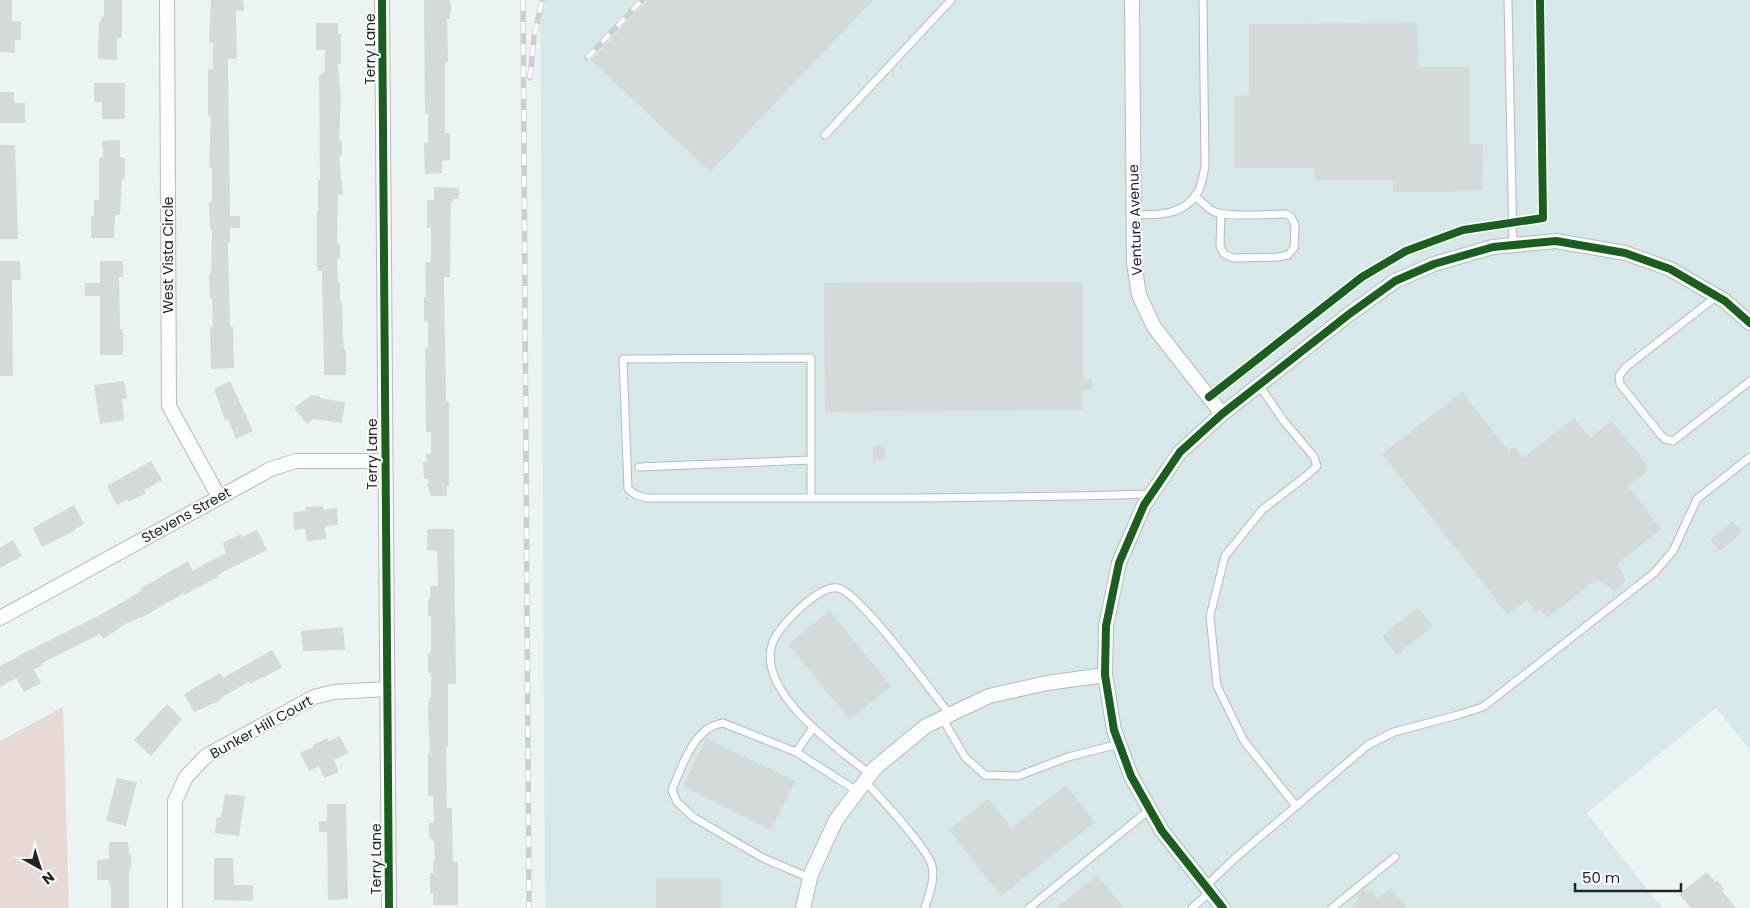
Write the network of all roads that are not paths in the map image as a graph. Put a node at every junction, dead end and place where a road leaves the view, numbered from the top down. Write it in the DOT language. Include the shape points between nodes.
graph roads {
  1 [pos="167,0"];
  2 [pos="382,0"];
  3 [pos="951,0"];
  4 [pos="1132,0"];
  5 [pos="1203,0"];
  6 [pos="1508,0"];
  7 [pos="825,135"];
  8 [pos="1195,196"];
  9 [pos="1220,213"];
  10 [pos="1134,215"];
  11 [pos="1513,245"];
  12 [pos="1717,296"];
  13 [pos="1750,323"];
  14 [pos="1750,381"];
  15 [pos="1259,385"];
  16 [pos="1222,414"];
  17 [pos="1750,457"];
  18 [pos="811,460"];
  19 [pos="385,461"];
  20 [pos="639,467"];
  21 [pos="1152,494"];
  22 [pos="219,497"];
  23 [pos="811,498"];
  24 [pos="0,618"];
  25 [pos="1105,675"];
  26 [pos="387,689"];
  27 [pos="946,716"];
  28 [pos="812,728"];
  29 [pos="1119,744"];
  30 [pos="796,752"];
  31 [pos="864,782"];
  32 [pos="1296,806"];
  33 [pos="1150,810"];
  34 [pos="1395,857"];
  35 [pos="810,878"];
  36 [pos="1208,889"];
  37 [pos="175,908"];
  38 [pos="388,908"];
  39 [pos="803,908"];
  40 [pos="925,908"];
  41 [pos="1030,908"];
  42 [pos="1192,908"];
  43 [pos="1223,908"];
  44 [pos="1332,908"];
  1 -- 22 [label="street, West Vista Circle" via="169,406"];
  2 -- 19 [label="street, Terry Lane"];
  3 -- 7 [label="lane"];
  4 -- 10 [label="street, Venture Avenue"];
  5 -- 8 [label="lane" via="1205,167"];
  6 -- 11 [label="lane"];
  8 -- 9 [label="lane" via="1214,212"];
  8 -- 10 [label="lane" via="1178,210"];
  9 -- 9 [label="lane" via="1286,214 1295,225 1294,248 1288,255 1278,257 1233,258 1224,254 1220,246"];
  10 -- 16 [label="street, Venture Avenue" via="1134,263 1139,295 1154,327"];
  11 -- 12 [label="street" via="1556,241 1625,253 1670,269"];
  11 -- 15 [label="street" via="1493,247 1434,264 1395,282"];
  12 -- 13 [label="street"];
  12 -- 14 [label="lane" via="1626,368 1620,376 1620,384 1660,434 1673,441"];
  15 -- 16 [label="street"];
  15 -- 32 [label="lane" via="1314,457 1316,466 1262,510 1225,556 1210,616 1217,686 1244,741"];
  16 -- 21 [label="street" via="1180,452"];
  17 -- 32 [label="lane" via="1697,499 1674,551 1654,573 1483,707 1394,732 1368,744"];
  18 -- 20 [label="lane"];
  18 -- 23 [label="lane"];
  18 -- 23 [label="lane" via="811,358 623,359 628,489 636,495 647,498"];
  19 -- 22 [label="street, Stevens Street" via="296,461 271,468"];
  19 -- 26 [label="street, Terry Lane"];
  21 -- 23 [label="lane"];
  21 -- 25 [label="street" via="1119,563 1106,626"];
  22 -- 24 [label="street, Stevens Street"];
  25 -- 27 [label="street" via="989,696"];
  25 -- 29 [label="street"];
  26 -- 37 [label="street, Bunker Hill Court" via="334,692 314,697 206,756 186,777 175,801"];
  26 -- 38 [label="street, Terry Lane"];
  27 -- 28 [label="lane" via="919,674 866,609 851,595 838,588 829,588 806,603 785,623 771,647 770,662 778,685"];
  27 -- 29 [label="lane" via="965,757 985,774 1018,776 1068,757"];
  27 -- 31 [label="street" via="926,726 875,768"];
  28 -- 30 [label="lane"];
  28 -- 31 [label="lane"];
  29 -- 33 [label="street" via="1131,776"];
  30 -- 31 [label="lane"];
  30 -- 35 [label="lane" via="724,723 714,724 703,732 686,757 672,790 677,802 694,818 763,858"];
  31 -- 35 [label="street" via="836,820"];
  31 -- 40 [label="lane" via="927,855 932,866 932,884"];
  32 -- 36 [label="lane"];
  33 -- 36 [label="street" via="1162,832"];
  33 -- 41 [label="lane"];
  34 -- 44 [label="lane"];
  35 -- 39 [label="street"];
  36 -- 42 [label="lane"];
  36 -- 43 [label="street"];
}
